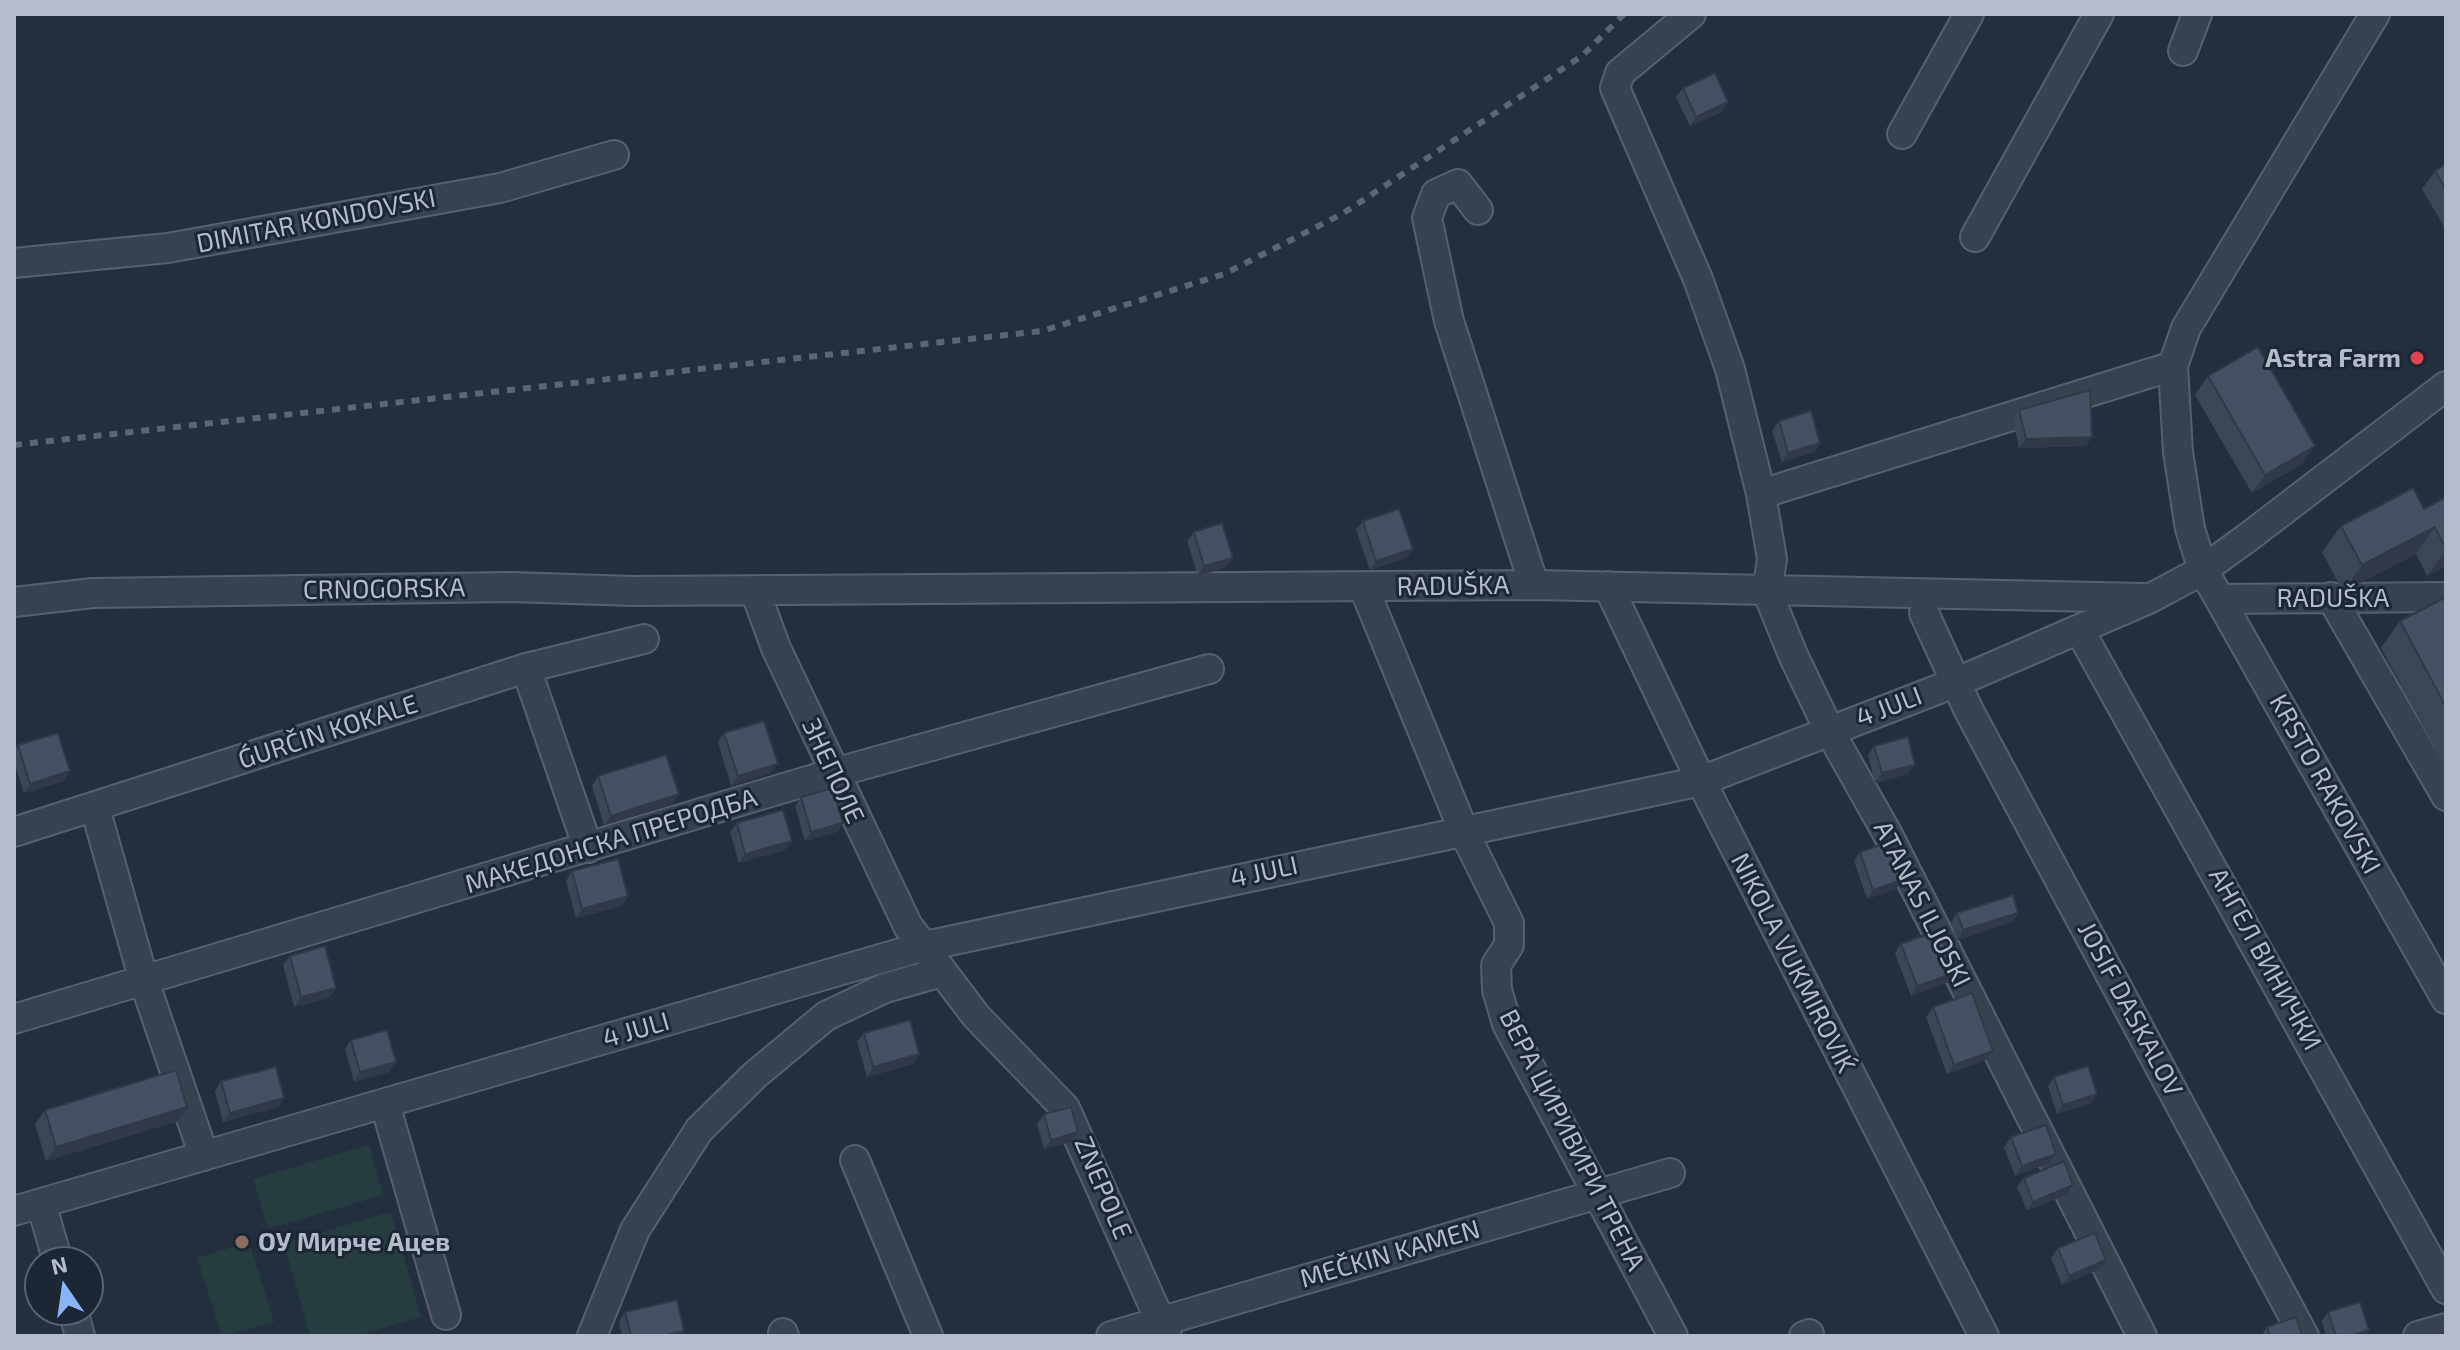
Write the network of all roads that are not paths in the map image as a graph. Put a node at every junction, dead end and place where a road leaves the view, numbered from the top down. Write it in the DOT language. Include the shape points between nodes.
graph roads {
  1 [pos="1691,14"];
  2 [pos="1969,14"];
  3 [pos="2099,14"];
  4 [pos="2197,14"];
  5 [pos="2375,14"];
  6 [pos="2183,51"];
  7 [pos="1902,134"];
  8 [pos="614,155"];
  9 [pos="1478,210"];
  10 [pos="1975,237"];
  11 [pos="14,263"];
  12 [pos="2173,366"];
  13 [pos="2446,386"];
  14 [pos="1761,494"];
  15 [pos="2203,570"];
  16 [pos="1534,585"];
  17 [pos="1608,586"];
  18 [pos="1364,588"];
  19 [pos="755,591"];
  20 [pos="1767,591"];
  21 [pos="2331,597"];
  22 [pos="2446,597"];
  23 [pos="2151,598"];
  24 [pos="2220,599"];
  25 [pos="14,602"];
  26 [pos="1924,613"];
  27 [pos="2080,631"];
  28 [pos="644,639"];
  29 [pos="526,668"];
  30 [pos="1209,669"];
  31 [pos="1957,682"];
  32 [pos="1829,730"];
  33 [pos="834,773"];
  34 [pos="1701,781"];
  35 [pos="2446,796"];
  36 [pos="95,808"];
  37 [pos="14,832"];
  38 [pos="1464,832"];
  39 [pos="588,848"];
  40 [pos="921,947"];
  41 [pos="942,972"];
  42 [pos="144,981"];
  43 [pos="2446,999"];
  44 [pos="14,1019"];
  45 [pos="385,1104"];
  46 [pos="204,1156"];
  47 [pos="855,1160"];
  48 [pos="1670,1173"];
  49 [pos="1597,1194"];
  50 [pos="27,1207"];
  51 [pos="49,1246"];
  52 [pos="2446,1289"];
  53 [pos="446,1315"];
  54 [pos="1164,1328"];
  55 [pos="2446,1328"];
  56 [pos="592,1336"];
  57 [pos="928,1336"];
  58 [pos="1111,1336"];
  59 [pos="1673,1336"];
  60 [pos="1984,1336"];
  61 [pos="2142,1336"];
  62 [pos="2304,1336"];
  63 [pos="2418,1336"];
  1 -- 14 [label="street" via="1620,73 1615,88 1698,279 1730,369"];
  2 -- 7 [label="street"];
  3 -- 10 [label="street"];
  4 -- 6 [label="street"];
  5 -- 12 [label="street" via="2186,328"];
  8 -- 11 [label="street, DIMITAR KONDOVSKI" via="500,188 168,248"];
  9 -- 16 [label="street" via="1458,184 1436,194 1427,218 1449,321"];
  12 -- 14 [label="street"];
  12 -- 15 [label="street, KRSTO RAKOVSKI" via="2185,498"];
  13 -- 15 [label="street, 4 JULI"];
  14 -- 20 [label="street" via="1772,559"];
  15 -- 23 [label="street, 4 JULI"];
  15 -- 24 [label="street, KRSTO RAKOVSKI"];
  16 -- 17 [label="street, RADUŠKA"];
  16 -- 18 [label="street, RADUŠKA"];
  17 -- 20 [label="street, RADUŠKA"];
  17 -- 34 [label="street, NIKOLA VUKMIROVIḰ"];
  18 -- 19 [label="street, RADUŠKA"];
  18 -- 38 [label="street, ВЕРА ЦИРИВИРИ ТРЕНА"];
  19 -- 25 [label="street, CRNOGORSKA" via="270,590 93,593"];
  19 -- 33 [label="street, ЗНЕПОЛЕ"];
  20 -- 23 [label="street, RADUŠKA"];
  20 -- 32 [label="street, ATANAS ILJOSKI"];
  21 -- 22 [label="street, RADUŠKA"];
  21 -- 24 [label="street, RADUŠKA"];
  21 -- 35 [label="street"];
  23 -- 27 [label="street, 4 JULI"];
  24 -- 43 [label="street, KRSTO RAKOVSKI"];
  26 -- 31 [label="street, JOSIF DASKALOV"];
  27 -- 31 [label="street, 4 JULI"];
  27 -- 52 [label="street, АНГЕЛ ВИНИЧКИ"];
  28 -- 29 [label="street, ǴURČIN KOKALE"];
  29 -- 36 [label="street, ǴURČIN KOKALE"];
  29 -- 39 [label="street"];
  30 -- 33 [label="street, МАКЕДОНСКА ПРЕРОДБА"];
  31 -- 32 [label="street, 4 JULI"];
  31 -- 62 [label="street, JOSIF DASKALOV"];
  32 -- 34 [label="street, 4 JULI"];
  32 -- 61 [label="street, ATANAS ILJOSKI" via="1887,833"];
  33 -- 39 [label="street, МАКЕДОНСКА ПРЕРОДБА"];
  33 -- 40 [label="street, ЗНЕПОЛЕ"];
  34 -- 38 [label="street, 4 JULI"];
  34 -- 60 [label="street, NIKOLA VUKMIROVIḰ"];
  36 -- 37 [label="street, ǴURČIN KOKALE"];
  36 -- 42 [label="street"];
  38 -- 40 [label="street, 4 JULI"];
  38 -- 49 [label="street, ВЕРА ЦИРИВИРИ ТРЕНА" via="1509,923 1509,945 1496,965 1507,1024"];
  39 -- 42 [label="street, МАКЕДОНСКА ПРЕРОДБА"];
  40 -- 41 [label="street, ZNEPOLE"];
  40 -- 45 [label="street, 4 JULI"];
  41 -- 54 [label="street, ZNEPOLE" via="1075,1124"];
  41 -- 56 [label="street" via="885,988 826,1016 699,1130 635,1230"];
  42 -- 44 [label="street, МАКЕДОНСКА ПРЕРОДБА"];
  42 -- 46 [label="street"];
  45 -- 46 [label="street, 4 JULI"];
  45 -- 53 [label="street"];
  46 -- 50 [label="street, 4 JULI"];
  47 -- 57 [label="street"];
  48 -- 49 [label="street, MEČKIN KAMEN"];
  49 -- 54 [label="street, MEČKIN KAMEN"];
  49 -- 59 [label="street, ВЕРА ЦИРИВИРИ ТРЕНА"];
  50 -- 51 [label="street"];
  54 -- 58 [label="street, MEČKIN KAMEN"];
  55 -- 63 [label="street"];
}
